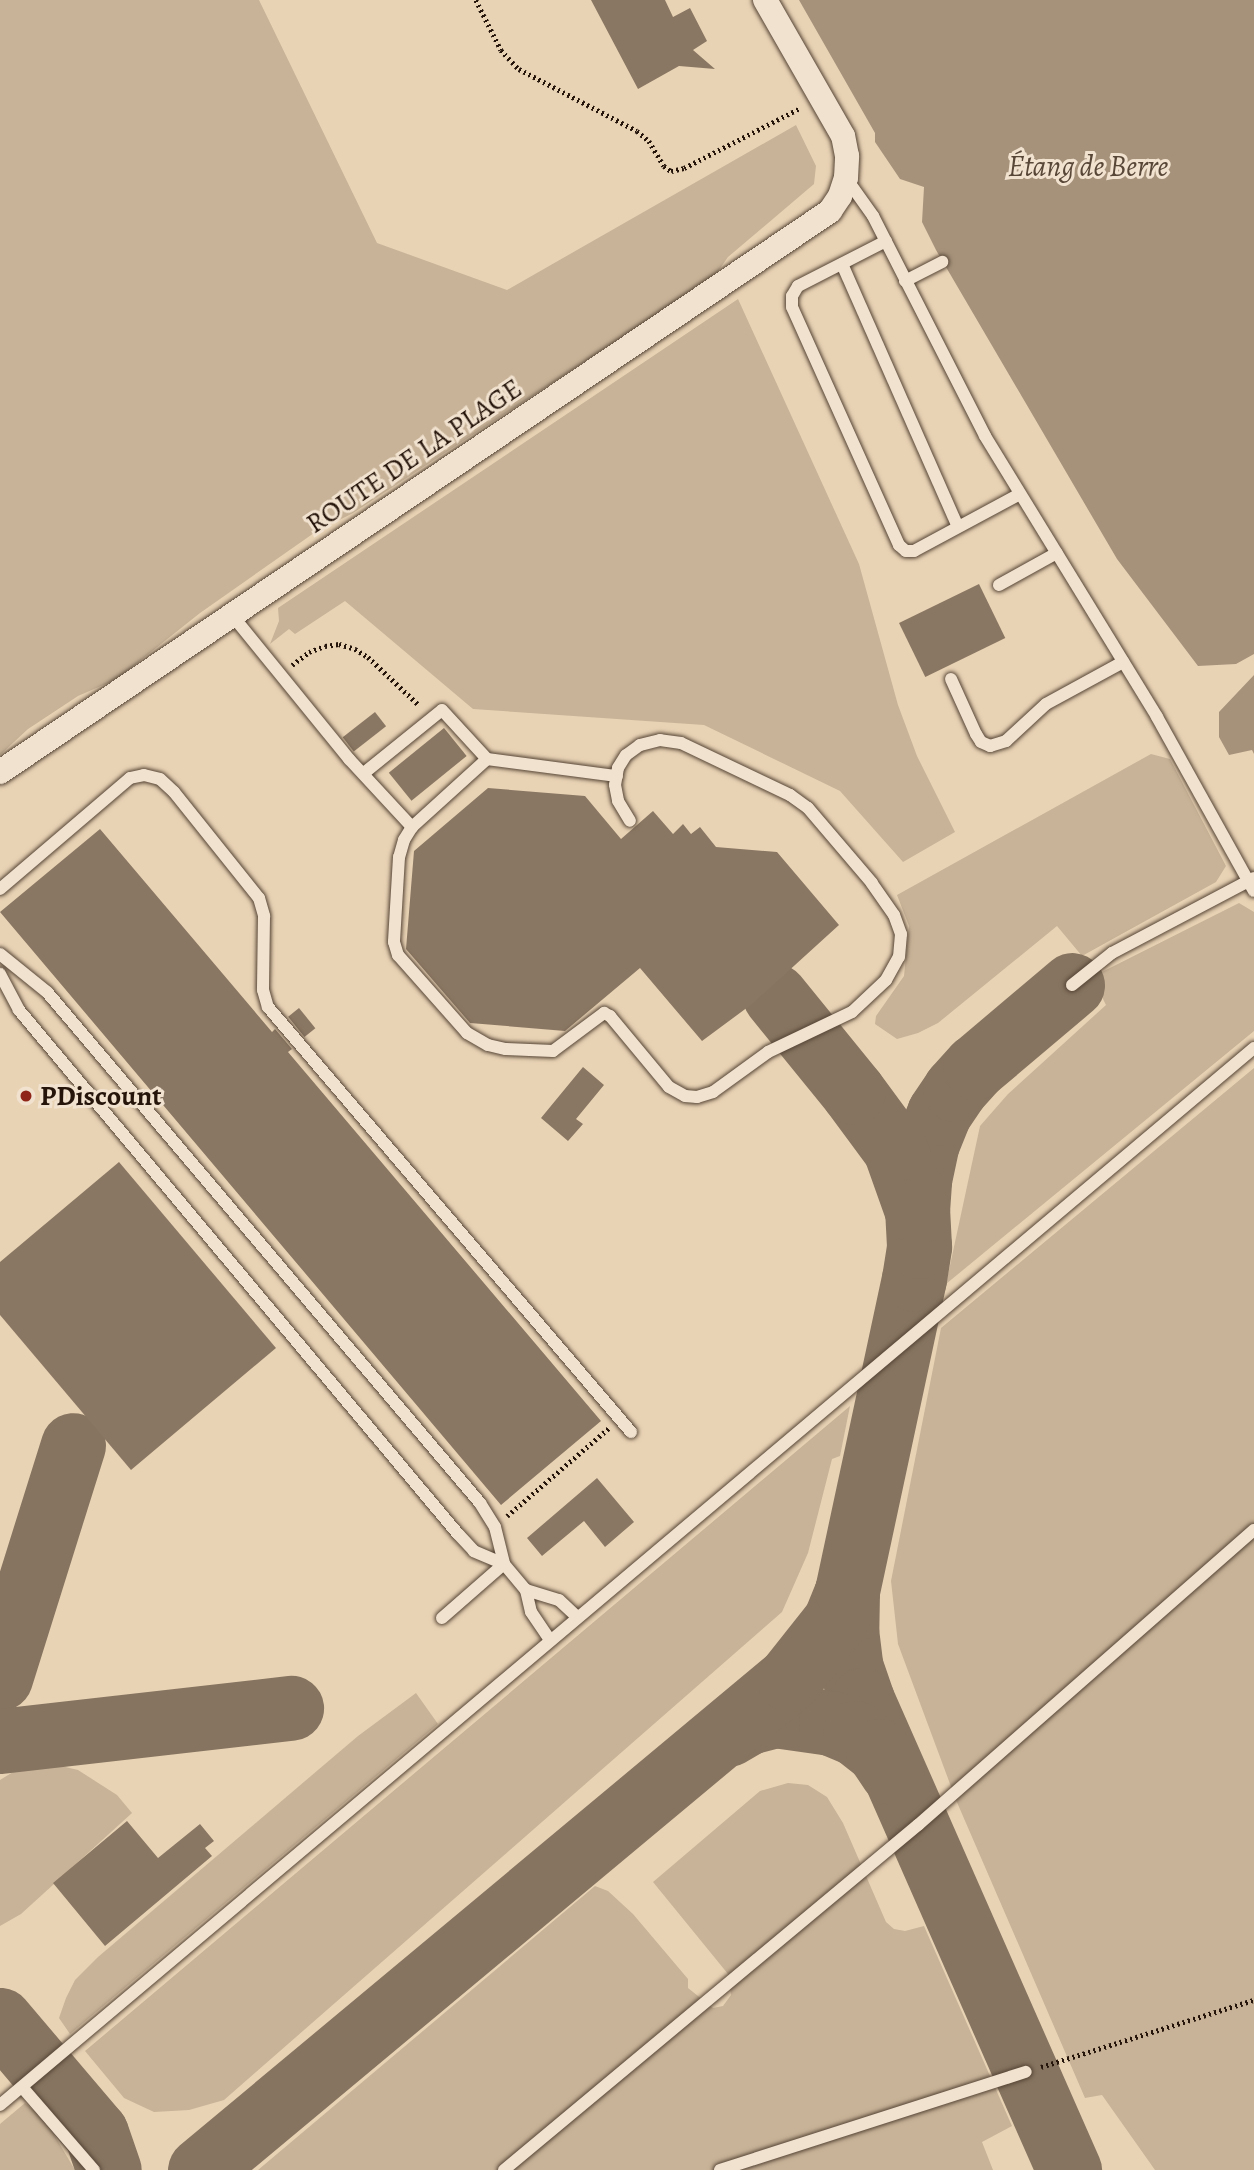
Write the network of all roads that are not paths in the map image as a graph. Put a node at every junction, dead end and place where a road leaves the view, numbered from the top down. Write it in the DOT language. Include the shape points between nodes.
graph roads {
  1 [pos="765,0"];
  2 [pos="846,178"];
  3 [pos="886,241"];
  4 [pos="942,261"];
  5 [pos="842,264"];
  6 [pos="905,281"];
  7 [pos="1020,494"];
  8 [pos="958,527"];
  9 [pos="1057,553"];
  10 [pos="999,585"];
  11 [pos="232,615"];
  12 [pos="1123,662"];
  13 [pos="951,679"];
  14 [pos="487,759"];
  15 [pos="0,772"];
  16 [pos="363,773"];
  17 [pos="617,776"];
  18 [pos="630,821"];
  19 [pos="412,827"];
  20 [pos="1252,884"];
  21 [pos="0,890"];
  22 [pos="0,954"];
  23 [pos="0,974"];
  24 [pos="1072,985"];
  25 [pos="1254,1048"];
  26 [pos="631,1432"];
  27 [pos="1254,1530"];
  28 [pos="504,1564"];
  29 [pos="526,1590"];
  30 [pos="577,1617"];
  31 [pos="442,1618"];
  32 [pos="550,1640"];
  33 [pos="1026,2072"];
  34 [pos="22,2087"];
  35 [pos="0,2105"];
  36 [pos="94,2170"];
  37 [pos="504,2170"];
  38 [pos="720,2170"];
  1 -- 2 [label="street" via="843,136 848,156"];
  2 -- 3 [label="lane"];
  2 -- 11 [label="street, ROUTE DE LA PLAGE" via="830,211"];
  3 -- 5 [label="lane"];
  3 -- 6 [label="lane"];
  4 -- 6 [label="lane"];
  5 -- 8 [label="lane"];
  5 -- 8 [label="lane" via="798,286 792,307 899,545 914,551"];
  6 -- 7 [label="lane"];
  7 -- 8 [label="lane"];
  7 -- 9 [label="lane"];
  9 -- 10 [label="lane"];
  9 -- 12 [label="lane"];
  11 -- 15 [label="street, ROUTE DE LA PLAGE"];
  11 -- 16 [label="lane"];
  12 -- 13 [label="lane" via="1046,704 1006,741 990,746 976,734"];
  12 -- 20 [label="lane"];
  14 -- 16 [label="lane" via="446,713 437,711"];
  14 -- 17 [label="lane"];
  14 -- 19 [label="lane"];
  16 -- 19 [label="lane"];
  17 -- 18 [label="lane" via="618,801"];
  17 -- 19 [label="lane" via="626,755 640,745 660,740 681,743 808,808 894,915 901,934 899,957 886,981 852,1012 768,1052 713,1092 697,1097 669,1087 604,1013 553,1051 488,1045 467,1033 398,955 394,942 398,857"];
  20 -- 24 [label="lane" via="1112,953"];
  21 -- 26 [label="lane" via="130,778 160,779 259,898 264,916 262,990 268,1007"];
  22 -- 28 [label="lane" via="47,992 480,1503 495,1527"];
  23 -- 28 [label="lane" via="19,1010 458,1534 474,1551"];
  25 -- 30 [label="lane"];
  27 -- 37 [label="lane" via="918,1825"];
  28 -- 29 [label="lane"];
  28 -- 31 [label="lane"];
  29 -- 30 [label="lane" via="559,1600"];
  29 -- 32 [label="lane" via="531,1612"];
  30 -- 32 [label="lane"];
  32 -- 34 [label="lane"];
  33 -- 38 [label="lane"];
  34 -- 35 [label="lane"];
  34 -- 36 [label="lane"];
}
